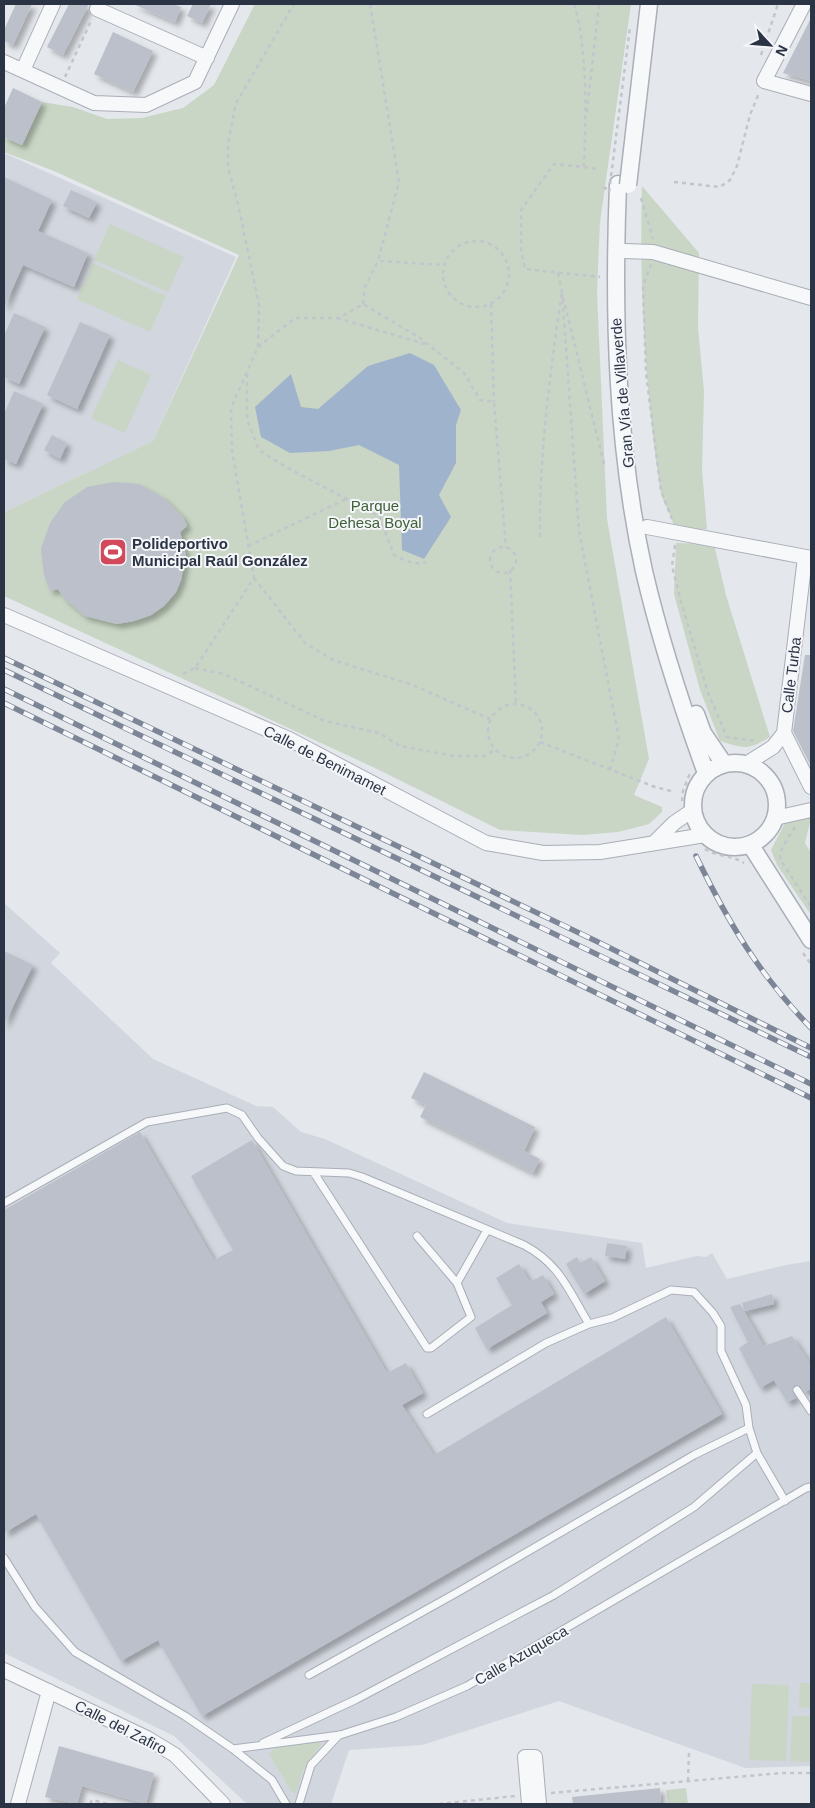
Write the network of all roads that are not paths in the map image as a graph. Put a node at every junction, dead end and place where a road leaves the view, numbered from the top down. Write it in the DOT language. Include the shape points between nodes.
graph roads {
  1 [pos="53,4"];
  2 [pos="232,4"];
  3 [pos="641,4"];
  4 [pos="648,4"];
  5 [pos="804,4"];
  6 [pos="97,9"];
  7 [pos="207,58"];
  8 [pos="5,65"];
  9 [pos="23,70"];
  10 [pos="811,94"];
  11 [pos="618,187"];
  12 [pos="624,251"];
  13 [pos="811,298"];
  14 [pos="647,527"];
  15 [pos="808,558"];
  16 [pos="4,615"];
  17 [pos="784,733"];
  18 [pos="724,764"];
  19 [pos="746,764"];
  20 [pos="706,773"];
  21 [pos="811,787"];
  22 [pos="693,810"];
  23 [pos="808,810"];
  24 [pos="775,818"];
  25 [pos="756,840"];
  26 [pos="704,841"];
  27 [pos="655,842"];
  28 [pos="811,925"];
  29 [pos="811,940"];
  30 [pos="314,1173"];
  31 [pos="4,1203"];
  32 [pos="487,1230"];
  33 [pos="417,1236"];
  34 [pos="457,1283"];
  35 [pos="589,1324"];
  36 [pos="797,1390"];
  37 [pos="811,1396"];
  38 [pos="804,1401"];
  39 [pos="811,1411"];
  40 [pos="427,1414"];
  41 [pos="749,1428"];
  42 [pos="757,1453"];
  43 [pos="811,1487"];
  44 [pos="785,1501"];
  45 [pos="4,1558"];
  46 [pos="4,1670"];
  47 [pos="309,1676"];
  48 [pos="50,1691"];
  49 [pos="340,1735"];
  50 [pos="256,1746"];
  51 [pos="233,1749"];
  52 [pos="543,1799"];
  53 [pos="524,1800"];
  54 [pos="18,1804"];
  55 [pos="223,1804"];
  56 [pos="285,1804"];
  57 [pos="299,1804"];
  1 -- 9 [label="street"];
  2 -- 7 [label="street"];
  3 -- 11 [label="street, Gran Vía de Villaverde" via="627,87"];
  4 -- 11 [label="street, Gran Vía de Villaverde, bridge"];
  5 -- 10 [label="street" via="764,81"];
  6 -- 7 [label="street"];
  7 -- 9 [label="street" via="195,82 146,105 94,103"];
  8 -- 9 [label="street"];
  11 -- 12 [label="street, Gran Vía de Villaverde"];
  11 -- 20 [label="street, Gran Vía de Villaverde" via="614,286 619,391 632,500 644,570 665,654"];
  12 -- 13 [label="street" via="652,252"];
  12 -- 14 [label="street, Gran Vía de Villaverde" via="622,286 629,390"];
  14 -- 15 [label="street"];
  14 -- 18 [label="street, Gran Vía de Villaverde" via="674,653 703,733"];
  15 -- 17 [label="street, Calle Turba"];
  16 -- 27 [label="street, Calle de Benimamet" via="289,740 486,843 543,853 600,852"];
  17 -- 19 [label="street, Calle Turba" via="773,747"];
  17 -- 21 [label="street, Calle Turba"];
  18 -- 19 [label="street"];
  18 -- 20 [label="street"];
  19 -- 24 [label="street" via="759,769 775,791"];
  20 -- 22 [label="street" via="696,790"];
  22 -- 26 [label="street"];
  22 -- 27 [label="street"];
  23 -- 24 [label="street"];
  24 -- 25 [label="street"];
  25 -- 26 [label="street" via="738,847"];
  25 -- 28 [label="street"];
  25 -- 29 [label="street"];
  26 -- 27 [label="street, Calle de Benimamet"];
  30 -- 31 [label="lane" via="283,1166 242,1115 227,1108 208,1109 147,1122"];
  30 -- 32 [label="lane" via="349,1173 362,1177"];
  30 -- 34 [label="lane" via="426,1348 431,1348 471,1317"];
  32 -- 34 [label="lane"];
  32 -- 35 [label="lane" via="543,1255 556,1269"];
  33 -- 34 [label="lane"];
  35 -- 40 [label="lane" via="546,1343"];
  35 -- 41 [label="lane" via="612,1318 671,1290 694,1292 714,1313 721,1326 721,1351 746,1405"];
  36 -- 38 [label="lane"];
  37 -- 38 [label="lane"];
  38 -- 39 [label="lane"];
  41 -- 42 [label="lane"];
  41 -- 47 [label="lane" via="694,1454"];
  42 -- 44 [label="lane"];
  42 -- 50 [label="lane" via="694,1507 554,1595 357,1699"];
  43 -- 44 [label="lane, Calle Azuqueca"];
  44 -- 49 [label="lane, Calle Azuqueca" via="467,1686 396,1717"];
  45 -- 51 [label="lane" via="35,1608 74,1652 185,1716"];
  46 -- 48 [label="street, Calle del Zafiro"];
  48 -- 54 [label="street"];
  48 -- 55 [label="street, Calle del Zafiro" via="175,1755"];
  49 -- 50 [label="lane, Calle Azuqueca"];
  49 -- 57 [label="lane" via="311,1765"];
  50 -- 51 [label="lane, Calle Azuqueca"];
  51 -- 56 [label="lane" via="272,1780"];
  52 -- 53 [label="street" via="535,1757 525,1757"];
}
